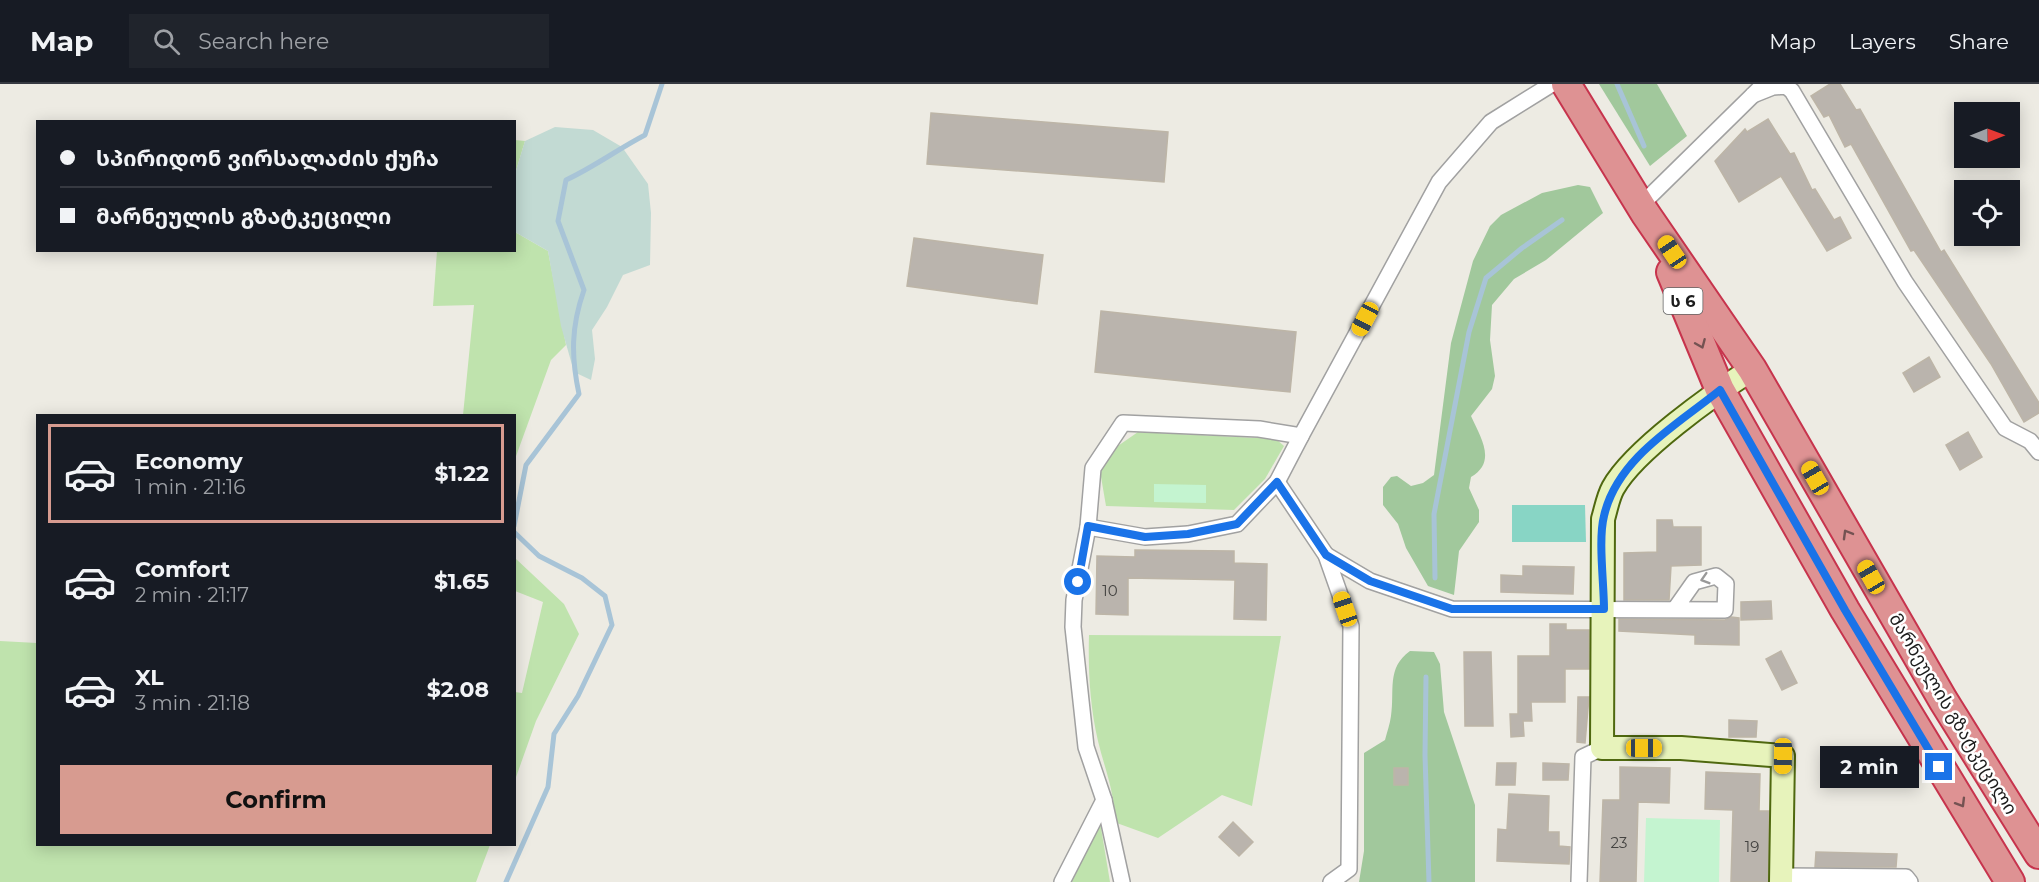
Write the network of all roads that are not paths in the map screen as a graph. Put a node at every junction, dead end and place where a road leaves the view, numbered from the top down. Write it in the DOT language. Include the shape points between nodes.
graph roads {
  1 [pos="1552,84"];
  2 [pos="1566,84"];
  3 [pos="1765,84"];
  4 [pos="1753,95"];
  5 [pos="1643,209"];
  6 [pos="1752,369"];
  7 [pos="1720,390"];
  8 [pos="1301,436"];
  9 [pos="2039,452"];
  10 [pos="1277,482"];
  11 [pos="1088,526"];
  12 [pos="1326,555"];
  13 [pos="1604,609"];
  14 [pos="1675,609"];
  15 [pos="1602,748"];
  16 [pos="1104,800"];
  17 [pos="2039,854"];
  18 [pos="1781,879"];
  19 [pos="1062,882"];
  20 [pos="1122,882"];
  21 [pos="1331,882"];
  22 [pos="1579,882"];
  23 [pos="1910,882"];
  24 [pos="2010,882"];
  1 -- 8 [label="street" via="1491,122 1439,182"];
  2 -- 5 [label="highway, ს 6"];
  3 -- 4 [label="street"];
  4 -- 5 [label="street"];
  4 -- 9 [label="street" via="1773,87 1785,86 1792,91 1905,282 1991,409 2005,428 2030,441"];
  5 -- 6 [label="highway, მარნეულის გზატკეცილი / ს 6"];
  5 -- 7 [label="highway, ს 6, one-way"];
  6 -- 7 [label="street"];
  17 -- 6 [label="highway, მარნეულის გზატკეცილი / ს 6, one-way" via="1942,700"];
  7 -- 13 [label="street" via="1634,460 1612,489 1603,519"];
  7 -- 24 [label="highway, ს 6, one-way" via="1845,610"];
  8 -- 10 [label="street"];
  8 -- 11 [label="street" via="1259,429 1123,423 1093,468"];
  10 -- 11 [label="street" via="1237,524 1188,534 1145,537"];
  10 -- 12 [label="street"];
  11 -- 16 [label="street" via="1073,627 1086,747"];
  12 -- 13 [label="street" via="1370,581 1452,609"];
  12 -- 21 [label="street" via="1351,626 1349,869"];
  13 -- 14 [label="street"];
  13 -- 15 [label="street"];
  15 -- 18 [label="street" via="1681,748 1783,756"];
  15 -- 22 [label="street" via="1583,757"];
  16 -- 19 [label="street"];
  16 -- 20 [label="street"];
  18 -- 23 [label="street" via="1906,877"];
}
